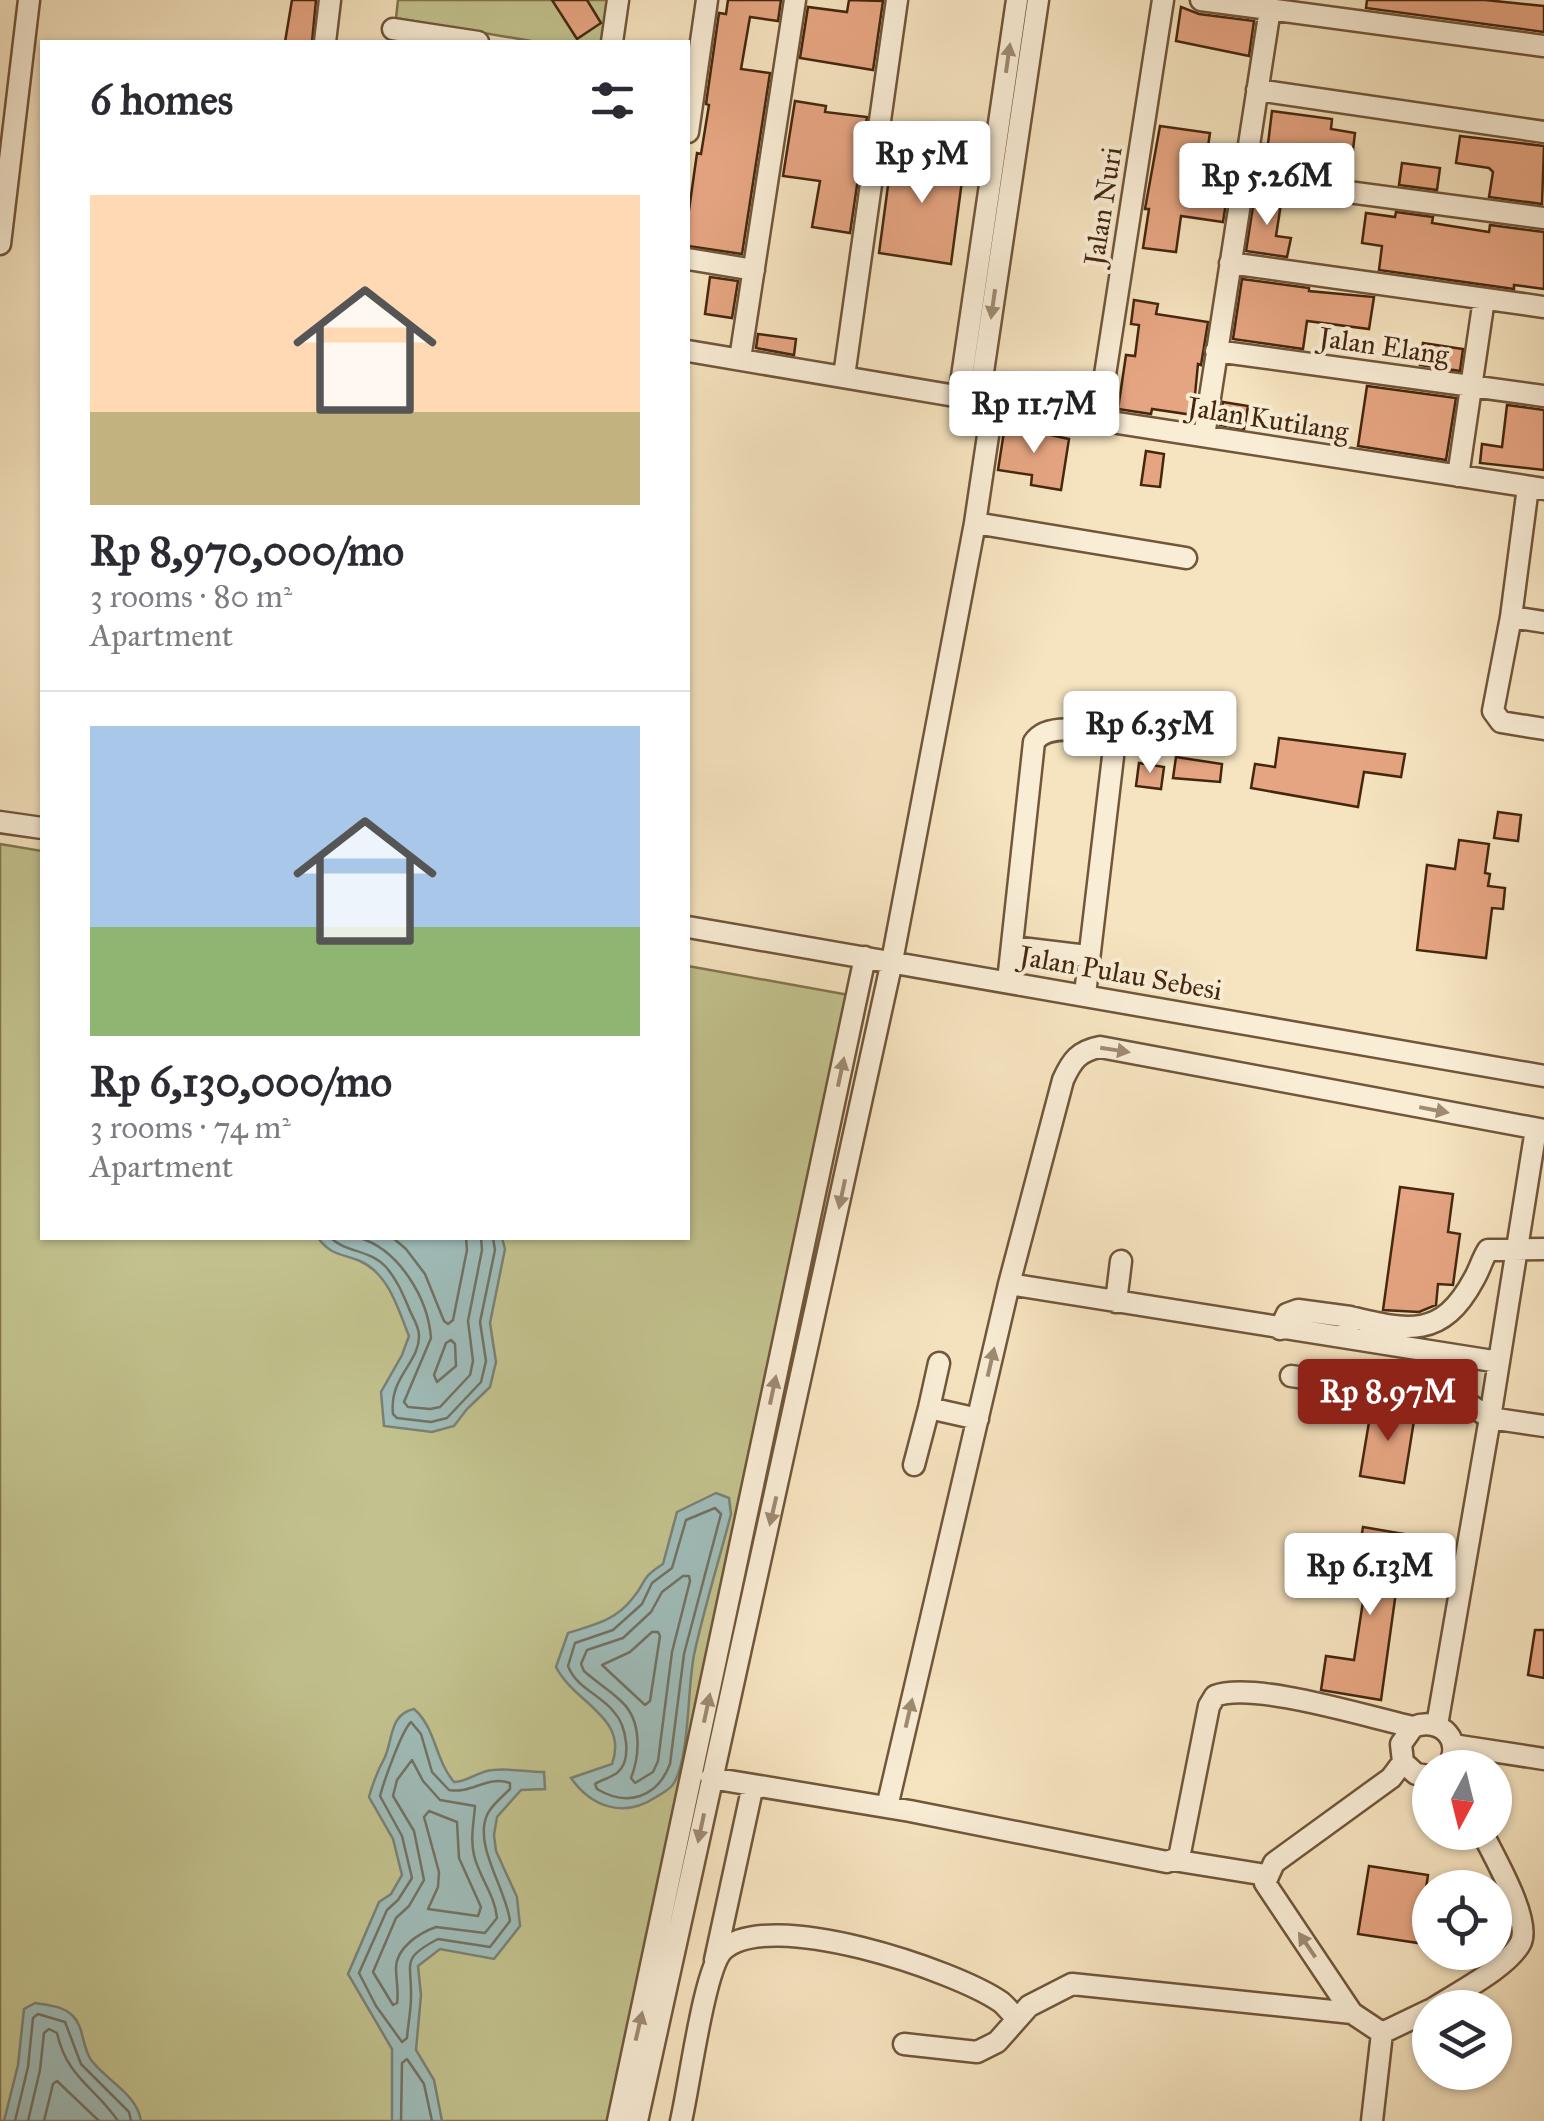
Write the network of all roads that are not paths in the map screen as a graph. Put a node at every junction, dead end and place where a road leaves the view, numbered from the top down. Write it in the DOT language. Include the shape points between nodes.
graph roads {
  1 [pos="29,0"];
  2 [pos="330,0"];
  3 [pos="618,0"];
  4 [pos="707,0"];
  5 [pos="794,0"];
  6 [pos="897,0"];
  7 [pos="1017,0"];
  8 [pos="1038,0"];
  9 [pos="1163,0"];
  10 [pos="1200,0"];
  11 [pos="1270,10"];
  12 [pos="393,29"];
  13 [pos="324,40"];
  14 [pos="465,40"];
  15 [pos="612,40"];
  16 [pos="1544,46"];
  17 [pos="1257,90"];
  18 [pos="690,118"];
  19 [pos="1544,132"];
  20 [pos="6,154"];
  21 [pos="1243,178"];
  22 [pos="1544,218"];
  23 [pos="0,244"];
  24 [pos="690,259"];
  25 [pos="989,262"];
  26 [pos="1230,263"];
  27 [pos="754,270"];
  28 [pos="1484,299"];
  29 [pos="1544,307"];
  30 [pos="690,350"];
  31 [pos="1216,351"];
  32 [pos="740,359"];
  33 [pos="844,376"];
  34 [pos="1471,385"];
  35 [pos="1544,396"];
  36 [pos="977,399"];
  37 [pos="1098,420"];
  38 [pos="1204,436"];
  39 [pos="1458,476"];
  40 [pos="1536,488"];
  41 [pos="976,523"];
  42 [pos="1186,558"];
  43 [pos="1511,617"];
  44 [pos="1544,622"];
  45 [pos="1544,728"];
  46 [pos="0,822"];
  47 [pos="40,828"];
  48 [pos="690,927"];
  49 [pos="1014,947"];
  50 [pos="866,956"];
  51 [pos="1088,956"];
  52 [pos="892,962"];
  53 [pos="1008,981"];
  54 [pos="1086,994"];
  55 [pos="1544,1076"];
  56 [pos="1540,1129"];
  57 [pos="1536,1179"];
  58 [pos="1516,1248"];
  59 [pos="1544,1249"];
  60 [pos="1121,1261"];
  61 [pos="1008,1284"];
  62 [pos="1116,1302"];
  63 [pos="1350,1317"];
  64 [pos="1280,1329"];
  65 [pos="1346,1339"];
  66 [pos="1499,1362"];
  67 [pos="938,1363"];
  68 [pos="1291,1376"];
  69 [pos="928,1408"];
  70 [pos="1490,1418"];
  71 [pos="978,1419"];
  72 [pos="1544,1426"];
  73 [pos="914,1465"];
  74 [pos="1437,1725"];
  75 [pos="1413,1727"];
  76 [pos="1454,1745"];
  77 [pos="1454,1750"];
  78 [pos="1544,1758"];
  79 [pos="1403,1762"];
  80 [pos="1412,1770"];
  81 [pos="711,1778"];
  82 [pos="753,1785"];
  83 [pos="887,1808"];
  84 [pos="1490,1850"];
  85 [pos="1174,1860"];
  86 [pos="1266,1875"];
  87 [pos="1534,1930"];
  88 [pos="714,1962"];
  89 [pos="1461,1990"];
  90 [pos="1352,2013"];
  91 [pos="1412,2018"];
  92 [pos="1016,2019"];
  93 [pos="1382,2032"];
  94 [pos="904,2044"];
  95 [pos="618,2121"];
  96 [pos="637,2121"];
  97 [pos="681,2121"];
  98 [pos="1372,2121"];
  1 -- 20 [label="street"];
  2 -- 13 [label="street"];
  3 -- 15 [label="street"];
  4 -- 18 [label="street"];
  5 -- 27 [label="street"];
  6 -- 33 [label="street"];
  25 -- 7 [label="street, one-way"];
  8 -- 25 [label="street"];
  9 -- 37 [label="street, Jalan Nuri"];
  10 -- 11 [label="street"];
  11 -- 16 [label="street"];
  11 -- 17 [label="street"];
  12 -- 14 [label="street"];
  17 -- 19 [label="street"];
  17 -- 21 [label="street"];
  20 -- 23 [label="street"];
  21 -- 22 [label="street"];
  21 -- 26 [label="street"];
  24 -- 27 [label="street"];
  25 -- 36 [label="street"];
  26 -- 28 [label="street"];
  26 -- 31 [label="street"];
  27 -- 32 [label="street"];
  28 -- 29 [label="street"];
  28 -- 34 [label="street"];
  30 -- 32 [label="street, Jalan Kutilang"];
  31 -- 34 [label="street, Jalan Elang"];
  31 -- 38 [label="street"];
  32 -- 33 [label="street, Jalan Kutilang"];
  33 -- 36 [label="street, Jalan Kutilang"];
  34 -- 35 [label="street, Jalan Elang"];
  34 -- 39 [label="street"];
  36 -- 37 [label="street, Jalan Kutilang"];
  36 -- 41 [label="street"];
  37 -- 38 [label="street, Jalan Kutilang"];
  38 -- 39 [label="street, Jalan Kutilang"];
  39 -- 40 [label="street, Jalan Kutilang"];
  40 -- 43 [label="street"];
  41 -- 42 [label="street"];
  41 -- 52 [label="street"];
  43 -- 44 [label="street"];
  43 -- 45 [label="street" via="1494,716"];
  46 -- 47 [label="street"];
  48 -- 50 [label="street, Jalan Pulau Sebesi"];
  49 -- 51 [label="street"];
  49 -- 51 [label="street" via="1034,742 1047,731 1091,733 1105,736 1114,748"];
  49 -- 53 [label="street"];
  50 -- 52 [label="street, Jalan Pulau Sebesi"];
  95 -- 50 [label="street, one-way"];
  51 -- 54 [label="street"];
  52 -- 53 [label="street, Jalan Pulau Sebesi"];
  52 -- 81 [label="street, one-way"];
  53 -- 54 [label="street, Jalan Pulau Sebesi"];
  54 -- 55 [label="street, Jalan Pulau Sebesi"];
  56 -- 57 [label="street"];
  61 -- 56 [label="street, one-way" via="1063,1080 1085,1050 1100,1047"];
  57 -- 58 [label="street"];
  58 -- 59 [label="street"];
  58 -- 63 [label="street" via="1488,1250 1462,1298 1434,1324 1404,1329"];
  58 -- 66 [label="street"];
  60 -- 62 [label="street"];
  61 -- 62 [label="street"];
  71 -- 61 [label="street, one-way"];
  62 -- 64 [label="street"];
  63 -- 64 [label="street" via="1298,1310 1287,1314"];
  63 -- 65 [label="street"];
  64 -- 65 [label="street"];
  65 -- 66 [label="street"];
  66 -- 70 [label="street"];
  67 -- 69 [label="street"];
  68 -- 70 [label="street" via="1464,1402"];
  69 -- 71 [label="street"];
  69 -- 73 [label="street"];
  70 -- 72 [label="street"];
  70 -- 74 [label="street"];
  83 -- 71 [label="street, one-way"];
  74 -- 75 [label="street"];
  74 -- 76 [label="street"];
  75 -- 79 [label="street" via="1401,1744"];
  75 -- 85 [label="street" via="1254,1692 1214,1696"];
  76 -- 77 [label="street"];
  76 -- 78 [label="street"];
  79 -- 80 [label="street"];
  79 -- 86 [label="street"];
  81 -- 82 [label="street"];
  81 -- 96 [label="street, one-way"];
  82 -- 83 [label="street"];
  82 -- 88 [label="street"];
  83 -- 85 [label="street"];
  84 -- 87 [label="street"];
  85 -- 86 [label="street"];
  90 -- 86 [label="street, one-way" via="1270,1895"];
  87 -- 89 [label="street"];
  88 -- 92 [label="street" via="736,1941 752,1938 835,1941 918,1964 1002,2003"];
  88 -- 97 [label="street"];
  90 -- 92 [label="street" via="1072,1984"];
  90 -- 93 [label="street"];
  91 -- 93 [label="street"];
  92 -- 94 [label="street" via="997,2042 976,2052"];
  93 -- 98 [label="street"];
}
